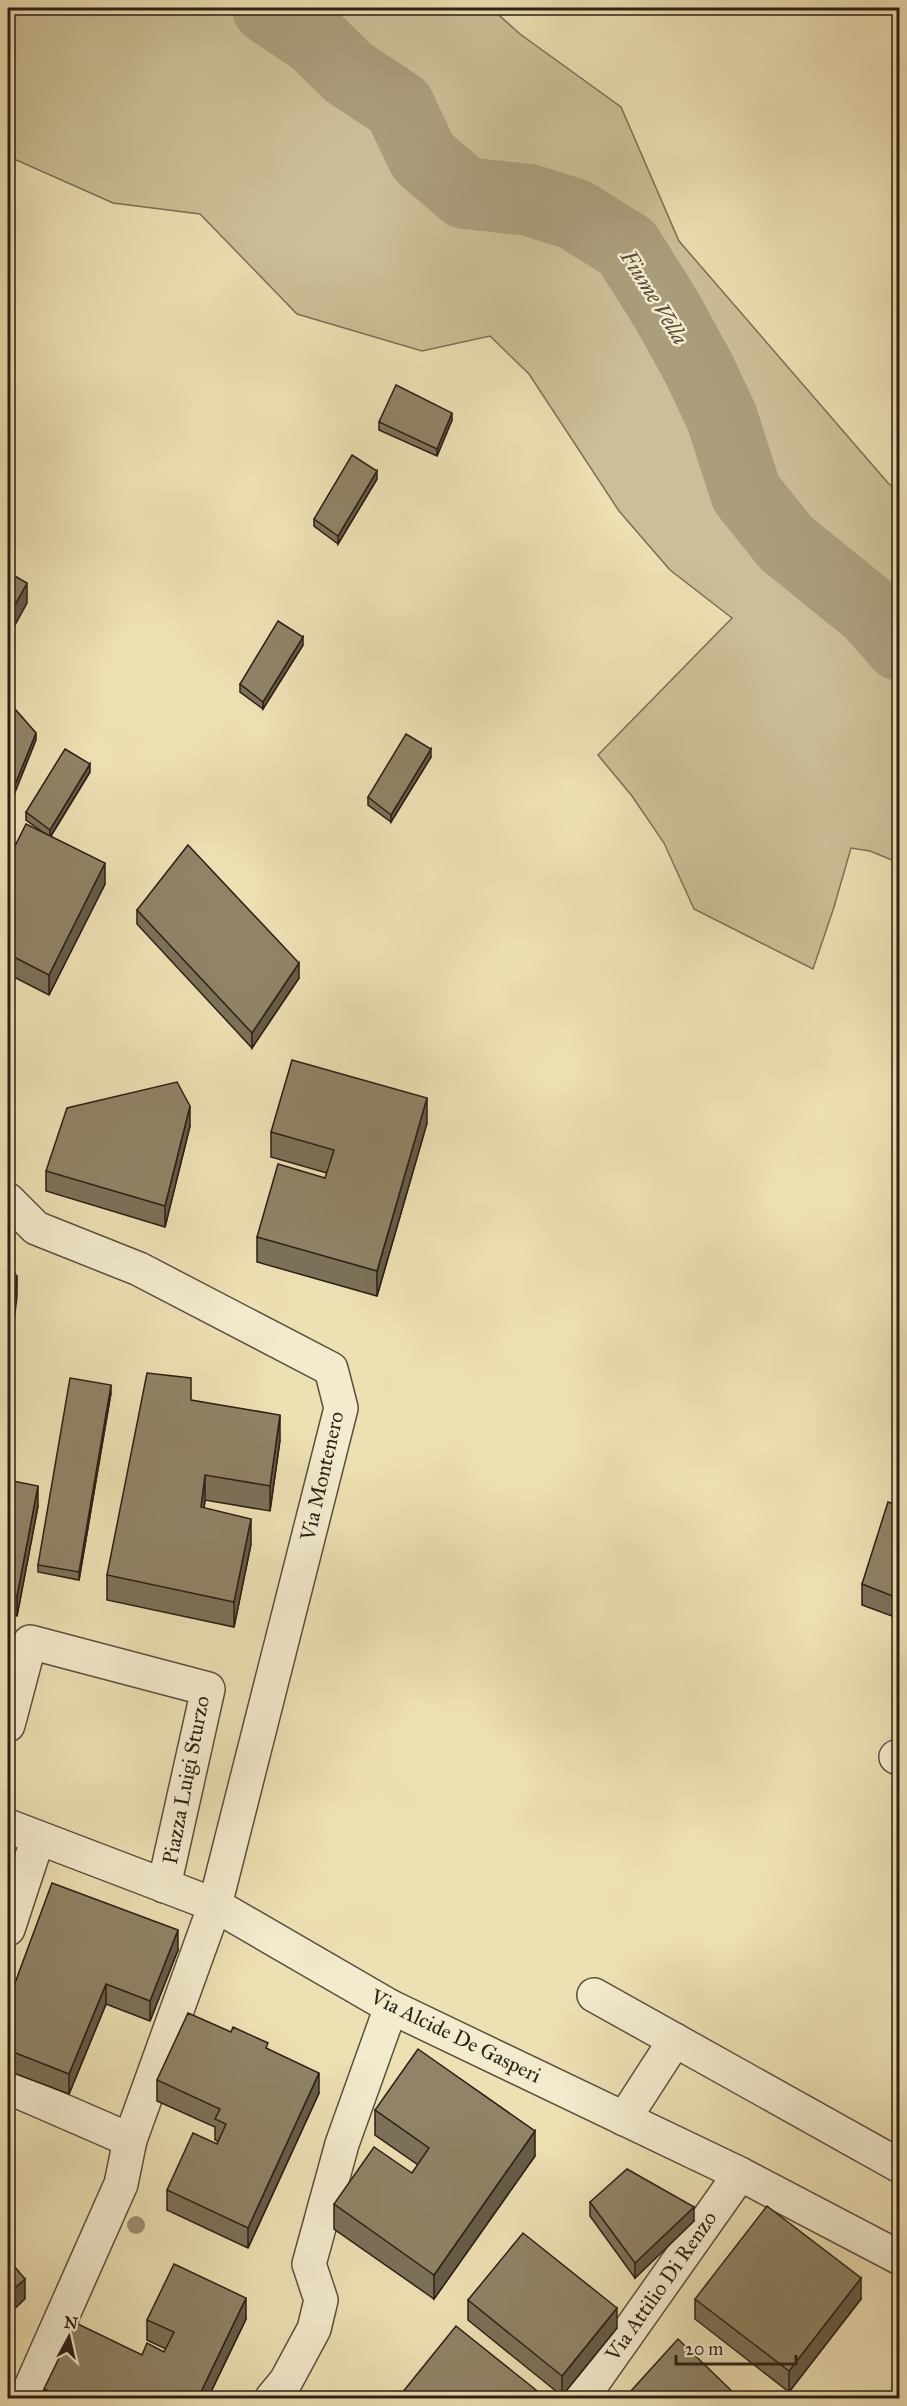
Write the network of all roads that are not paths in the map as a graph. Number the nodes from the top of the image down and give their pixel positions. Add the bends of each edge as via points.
1 (8, 1200) edge
2 (8, 1725) edge
3 (8, 1827) edge
4 (38, 1838) junction
5 (164, 1886) junction
6 (215, 1905) junction
7 (8, 1929) edge
8 (594, 1995) dead end
9 (391, 2007) junction
10 (675, 2040) junction
11 (8, 2087) edge
12 (624, 2119) junction
13 (130, 2140) junction
14 (900, 2166) edge
15 (740, 2175) junction
16 (900, 2258) edge
17 (26, 2398) edge
18 (272, 2398) edge
19 (582, 2398) edge

1 - 6 street, Via Montenero via 36,1227 139,1269 331,1369 341,1408
2 - 5 street, Piazza Luigi Sturzo via 30,1642 208,1689
3 - 4 street, Via Alcide De Gasperi
4 - 5 street, Via Alcide De Gasperi
4 - 7 street
5 - 6 street, Via Alcide De Gasperi
6 - 9 street, Via Alcide De Gasperi
6 - 13 street, Via Montenero
8 - 10 street
9 - 12 street, Via Alcide De Gasperi
9 - 18 street via 342,2144 309,2264 321,2300 314,2330
10 - 12 street
10 - 14 street
11 - 13 street
12 - 15 street, Via Alcide De Gasperi
13 - 17 street, Via Montenero via 121,2184
15 - 16 street, Via Alcide De Gasperi
15 - 19 street, Via Attilio Di Renzo

